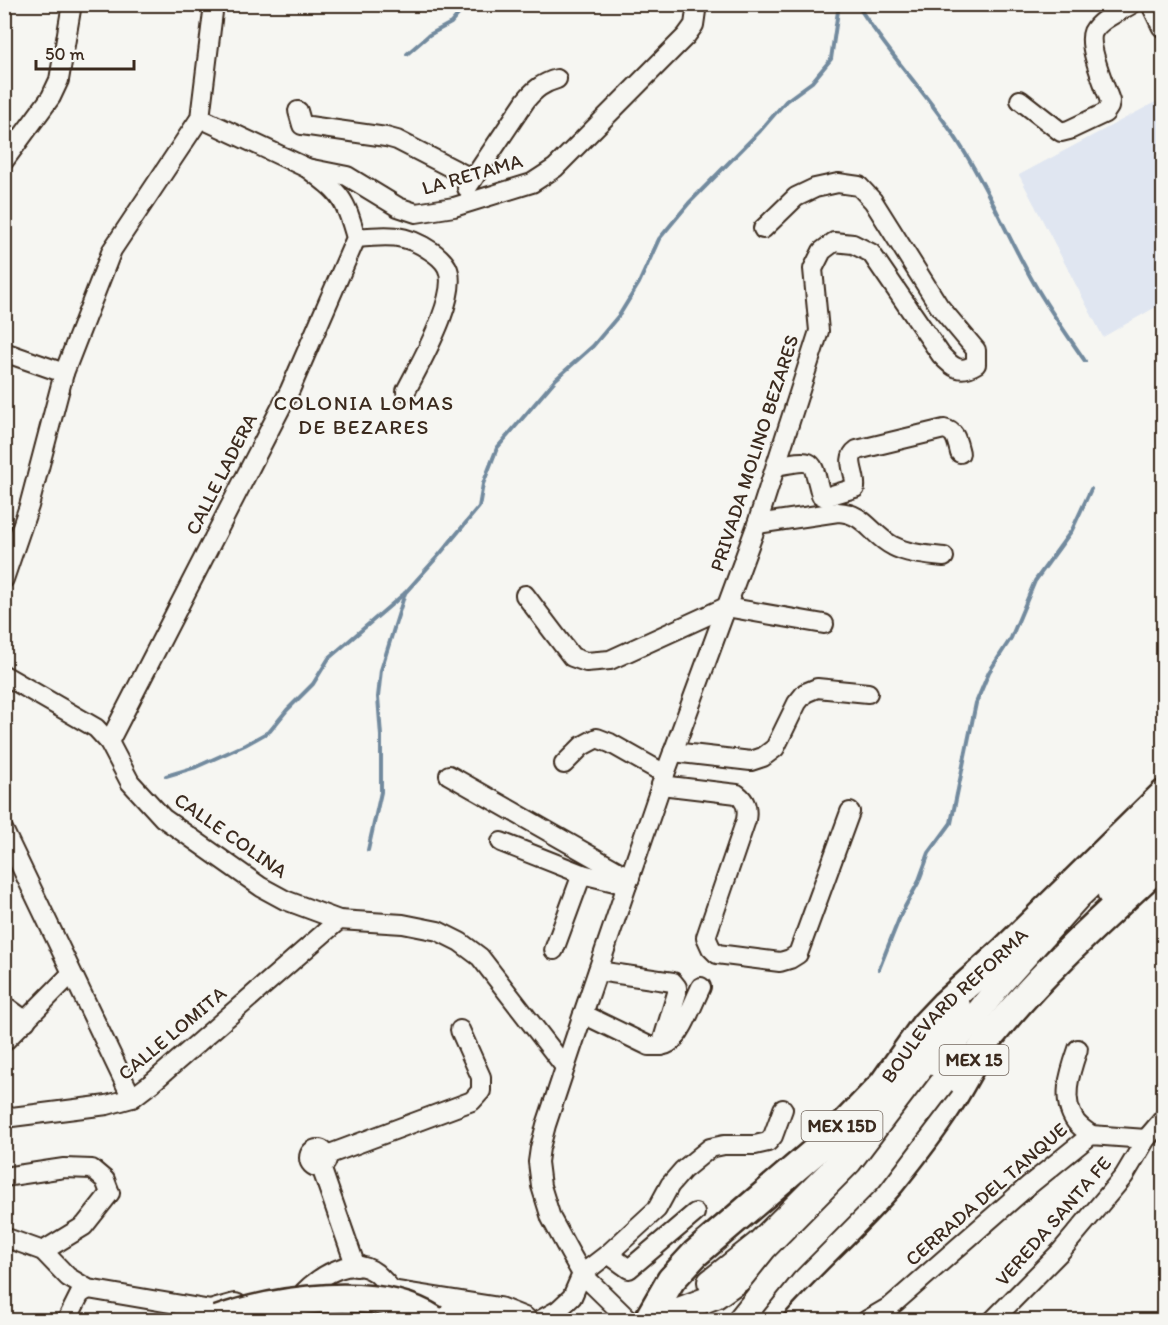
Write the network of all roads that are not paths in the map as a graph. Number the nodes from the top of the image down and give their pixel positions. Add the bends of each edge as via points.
1 (72, 4) edge
2 (214, 4) edge
3 (697, 4) edge
4 (1132, 4) edge
5 (1154, 4) edge
6 (1164, 25) edge
7 (557, 79) dead end
8 (1020, 100) dead end
9 (298, 111) dead end
10 (200, 118) junction
11 (4, 161) edge
12 (307, 168) junction
13 (473, 179) junction
14 (454, 207) junction
15 (763, 229) dead end
16 (356, 238) junction
17 (4, 352) edge
18 (64, 373) junction
19 (406, 392) dead end
20 (960, 453) dead end
21 (776, 465) junction
22 (757, 524) junction
23 (944, 556) dead end
24 (4, 579) edge
25 (525, 594) dead end
26 (726, 607) junction
27 (824, 624) dead end
28 (4, 675) edge
29 (868, 693) dead end
30 (109, 742) junction
31 (673, 752) junction
32 (564, 764) dead end
33 (448, 775) dead end
34 (663, 780) junction
35 (1164, 794) edge
36 (850, 812) dead end
37 (1164, 815) edge
38 (4, 831) edge
39 (1164, 841) edge
40 (501, 842) dead end
41 (1164, 861) edge
42 (582, 874) junction
43 (628, 881) junction
44 (339, 920) junction
45 (554, 950) dead end
46 (1004, 951) junction
47 (598, 971) junction
48 (71, 974) junction
49 (701, 987) dead end
50 (4, 1005) edge
51 (583, 1014) junction
52 (26, 1021) junction
53 (460, 1030) dead end
54 (4, 1042) edge
55 (661, 1046) junction
56 (1078, 1049) dead end
57 (565, 1067) junction
58 (132, 1098) junction
59 (783, 1109) dead end
60 (4, 1118) edge
61 (1164, 1118) edge
62 (1091, 1135) junction
63 (1146, 1139) junction
64 (4, 1177) edge
65 (695, 1213) dead end
66 (4, 1238) edge
67 (43, 1251) junction
68 (608, 1254) junction
69 (356, 1267) junction
70 (582, 1274) junction
71 (802, 1274) junction
72 (88, 1289) junction
73 (304, 1292) junction
74 (396, 1294) junction
75 (217, 1316) edge
76 (755, 1319) edge
77 (68, 1320) edge
78 (192, 1320) edge
79 (290, 1320) edge
80 (434, 1320) edge
81 (517, 1320) edge
82 (524, 1320) edge
83 (540, 1320) edge
84 (645, 1320) edge
85 (727, 1320) edge
86 (867, 1320) edge
87 (993, 1320) edge

1 - 11 street via 59,80
2 - 10 street
3 - 14 street, LA RETAMA via 694,25 686,36 555,168 532,183
4 - 8 street via 1100,24 1092,34 1092,47 1110,101 1105,112 1061,132
5 - 6 main road
7 - 13 street via 545,82 525,100
9 - 13 street via 302,125 397,140
10 - 12 street, LA RETAMA
10 - 18 street via 112,250
12 - 14 street, LA RETAMA via 347,177 398,207 416,213
12 - 16 street via 337,190
13 - 14 street
15 - 21 street, PRIVADA MOLINO BEZARES via 796,197 815,188 838,183 859,186 873,201 939,306 976,350 976,364 968,369 951,366 871,253 853,244 834,242 822,251 813,269 819,331
16 - 19 street via 388,235 414,240 447,267 447,305
16 - 30 street, CALLE LADERA via 290,390
17 - 18 street
18 - 24 street via 29,506
20 - 21 street via 955,436 944,429 857,450 850,459 855,488 825,497 821,495 813,465
21 - 22 street, PRIVADA MOLINO BEZARES
22 - 23 street via 850,512 892,546
22 - 26 street, PRIVADA MOLINO BEZARES
25 - 26 street via 572,657 586,662 610,660
26 - 27 street
26 - 31 street, PRIVADA MOLINO BEZARES
28 - 30 street, CALLE COLINA via 96,728
29 - 31 street via 817,688 805,693 775,748 751,761
30 - 44 street, CALLE COLINA via 130,782 163,818 261,887
31 - 34 street, PRIVADA MOLINO BEZARES
32 - 34 street via 597,738
33 - 43 street
34 - 36 street via 737,794 745,800 746,820 706,937 717,954 780,962 798,954
34 - 43 street, PRIVADA MOLINO BEZARES
35 - 46 highway, BOULEVARD REFORMA / MEX 15
37 - 84 main road via 1079,896 1000,984 852,1176 796,1234 716,1296
38 - 48 street
39 - 76 main road, bridge via 967,1042 942,1083 869,1179 784,1264
40 - 42 street
41 - 71 highway, MEX 15 via 1009,1014 914,1152 877,1198
42 - 43 street
42 - 45 street
43 - 47 street, PRIVADA MOLINO BEZARES
44 - 57 street, CALLE COLINA via 403,924 438,931 460,942 480,957
44 - 58 street, CALLE LOMITA
46 - 84 highway, BOULEVARD REFORMA / MEX 15D via 925,1025 883,1084 834,1135 695,1254 671,1280
46 - 84 main road, MEX 15 via 944,1023 853,1149 758,1244 698,1292
47 - 51 street, PRIVADA MOLINO BEZARES
47 - 55 street via 673,982 677,993
48 - 52 street
48 - 58 street
49 - 55 street via 679,1032 670,1043
50 - 52 street
51 - 55 street via 650,1046
51 - 57 street, PRIVADA MOLINO BEZARES
52 - 54 street
53 - 69 street via 482,1077 481,1091 472,1101 324,1161
56 - 62 street via 1067,1081 1069,1107 1076,1122
57 - 70 street, PRIVADA MOLINO BEZARES via 538,1162 551,1218
58 - 60 street, CALLE LOMITA via 107,1105
59 - 68 street via 768,1142 710,1148 683,1170 657,1209
61 - 63 street, VEREDA SANTA FE
62 - 63 street, CERRADA DEL TANQUE
62 - 86 street, CERRADA DEL TANQUE via 891,1306
63 - 87 street, VEREDA SANTA FE via 1124,1176 1061,1251
64 - 67 street via 92,1168 105,1180 110,1193 84,1226
65 - 68 street via 629,1269
66 - 67 street
67 - 72 street via 68,1277
68 - 70 street
69 - 73 street via 330,1271
69 - 74 street via 375,1272
70 - 83 street via 572,1297
70 - 84 street, PRIVADA MOLINO BEZARES
71 - 76 highway
71 - 85 main road, MEX 15
72 - 75 street
72 - 77 street via 80,1294
73 - 74 main road via 360,1290
73 - 75 main road
74 - 82 main road via 499,1310
75 - 78 main road
75 - 80 highway, bridge via 308,1300 346,1299 404,1306
79 - 81 main road via 424,1313

